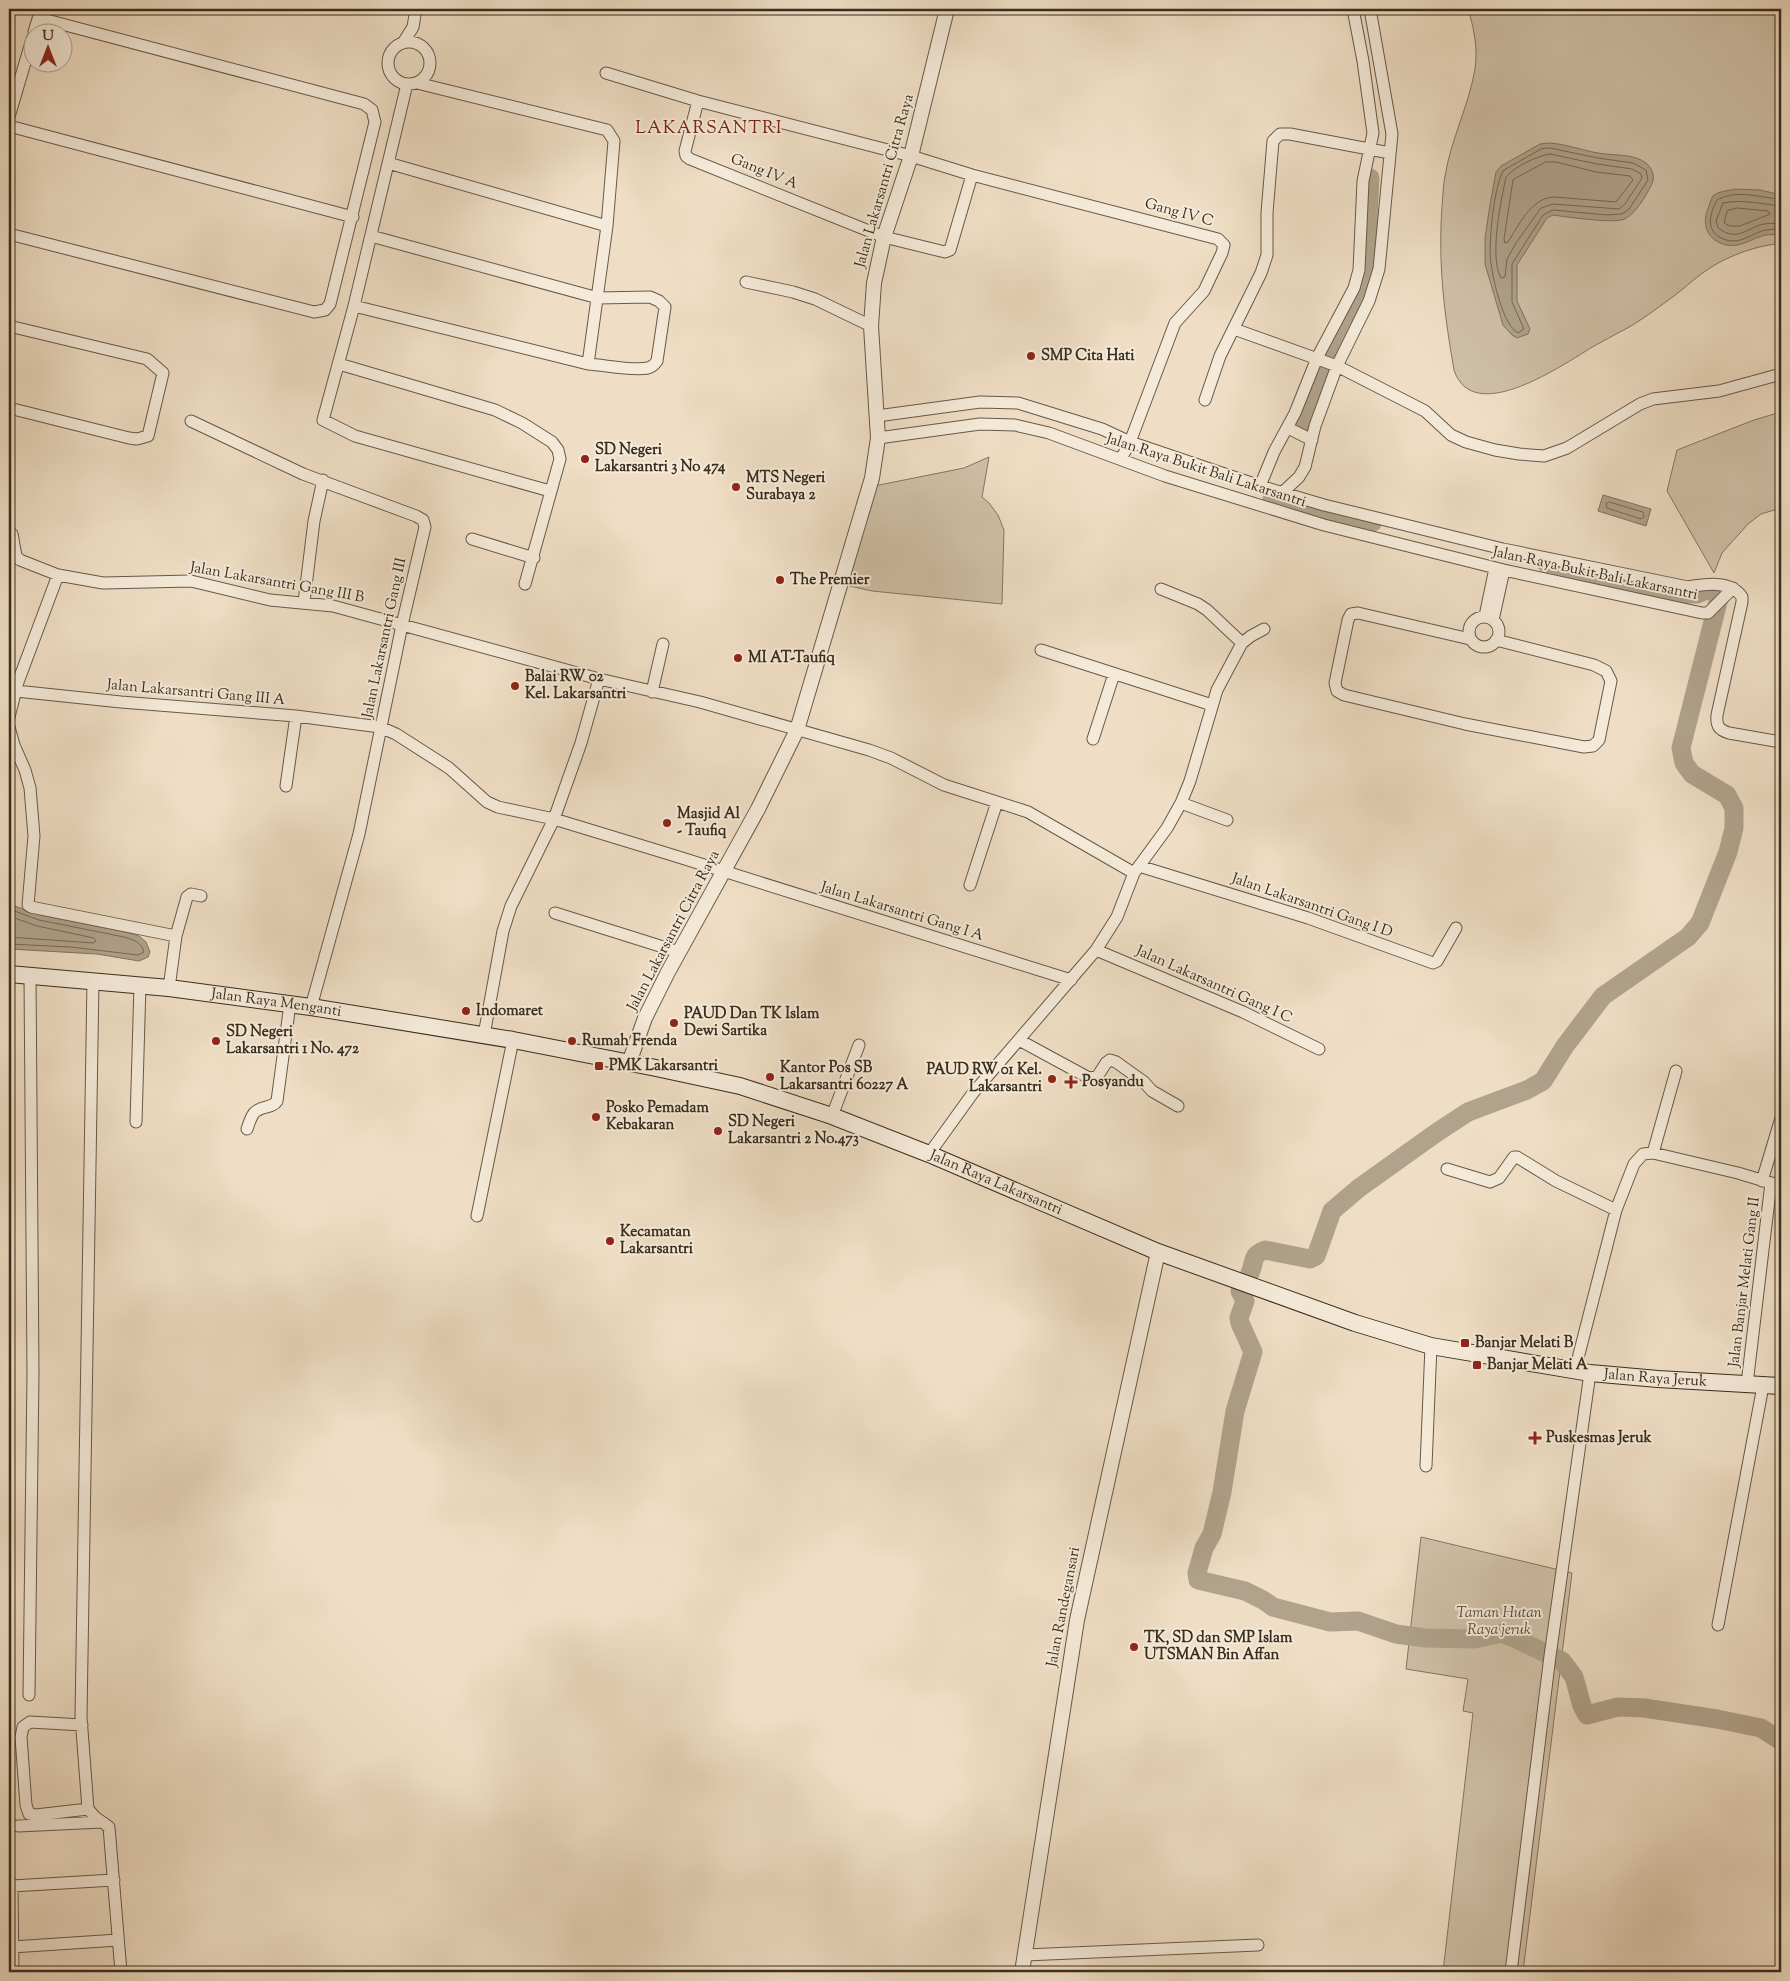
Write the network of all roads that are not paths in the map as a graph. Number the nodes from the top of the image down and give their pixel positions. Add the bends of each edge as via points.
1 (416, 9) edge
2 (947, 9) edge
3 (1353, 9) edge
4 (1370, 9) edge
5 (40, 13) edge
6 (413, 27) junction
7 (403, 43) junction
8 (416, 44) junction
9 (22, 72) edge
10 (606, 73) dead end
11 (412, 83) junction
12 (698, 101) junction
13 (9, 117) edge
14 (9, 126) edge
15 (1370, 149) junction
16 (1390, 153) junction
17 (910, 156) junction
18 (388, 163) junction
19 (972, 175) junction
20 (353, 217) junction
21 (607, 226) junction
22 (9, 234) edge
23 (371, 236) junction
24 (884, 236) junction
25 (746, 282) dead end
26 (598, 298) junction
27 (354, 306) junction
28 (9, 326) edge
29 (871, 326) junction
30 (1234, 329) junction
31 (1317, 358) junction
32 (339, 364) junction
33 (588, 364) junction
34 (1337, 366) junction
35 (1781, 374) edge
36 (1205, 400) dead end
37 (9, 408) edge
38 (876, 416) junction
39 (191, 421) dead end
40 (1288, 428) junction
41 (878, 438) junction
42 (1312, 440) junction
43 (1130, 442) junction
44 (1121, 459) junction
45 (323, 480) junction
46 (1260, 486) junction
47 (550, 490) junction
48 (1282, 492) junction
49 (12, 534) dead end
50 (472, 539) dead end
51 (534, 558) junction
52 (1501, 561) junction
53 (58, 575) junction
54 (526, 584) dead end
55 (1161, 589) dead end
56 (1730, 590) junction
57 (304, 602) junction
58 (1489, 618) junction
59 (402, 625) junction
60 (1264, 629) dead end
61 (1470, 639) junction
62 (1496, 640) junction
63 (1242, 643) junction
64 (663, 644) dead end
65 (1041, 650) dead end
66 (1114, 674) junction
67 (599, 679) junction
68 (13, 691) edge
69 (652, 692) junction
70 (1212, 705) junction
71 (296, 716) junction
72 (9, 717) edge
73 (9, 727) edge
74 (380, 727) junction
75 (797, 730) junction
76 (1092, 739) dead end
77 (1781, 742) edge
78 (286, 786) dead end
79 (997, 802) junction
80 (1182, 803) junction
81 (554, 819) junction
82 (1227, 820) dead end
83 (1137, 870) junction
84 (724, 872) junction
85 (970, 885) dead end
86 (201, 896) dead end
87 (555, 913) dead end
88 (1456, 928) dead end
89 (176, 936) junction
90 (1096, 950) junction
91 (679, 952) junction
92 (9, 974) edge
93 (30, 975) junction
94 (1071, 980) junction
95 (93, 981) junction
96 (140, 985) junction
97 (169, 988) junction
98 (290, 1004) junction
99 (311, 1007) junction
100 (484, 1036) junction
101 (513, 1040) junction
102 (1019, 1040) junction
103 (859, 1045) dead end
104 (1319, 1049) dead end
105 (629, 1063) junction
106 (1676, 1071) dead end
107 (1178, 1106) dead end
108 (832, 1116) junction
109 (1781, 1118) edge
110 (136, 1122) dead end
111 (247, 1129) dead end
112 (1653, 1153) junction
113 (929, 1154) junction
114 (1447, 1169) dead end
115 (1771, 1183) edge
116 (1616, 1210) junction
117 (477, 1216) dead end
118 (1158, 1252) junction
119 (1355, 1323) joint
120 (1431, 1346) junction
121 (1583, 1371) junction
122 (1755, 1385) junction
123 (1781, 1386) edge
124 (1426, 1466) dead end
125 (1718, 1625) dead end
126 (28, 1695) dead end
127 (82, 1725) junction
128 (88, 1809) junction
129 (102, 1822) junction
130 (18, 1826) dead end
131 (114, 1880) junction
132 (118, 1940) junction
133 (1258, 1944) dead end
134 (12, 1948) junction
135 (1025, 1955) junction
136 (13, 1972) edge
137 (121, 1972) edge
138 (1022, 1972) edge
139 (1511, 1972) edge

1 - 6 street
2 - 17 street, Jalan Lakarsantri Citra Raya
3 - 15 street via 1373,133
4 - 16 street via 1388,104 1392,134
5 - 20 street via 364,104 372,110 375,122
6 - 7 street
6 - 8 street
7 - 8 street
7 - 11 street via 392,51 388,63 396,80
8 - 11 street via 423,47 430,59 428,73
9 - 13 street
10 - 12 street, Gang IV C
11 - 18 street
11 - 21 street via 607,130 614,141
12 - 17 street, Gang IV C
12 - 24 street, Gang IV A via 685,151 690,159
14 - 20 street
15 - 16 street
15 - 30 street via 1290,134 1280,134 1273,141 1267,254
15 - 31 street via 1354,288
16 - 34 street via 1379,269 1369,301
17 - 19 street, Gang IV C
17 - 24 street, Jalan Lakarsantri Citra Raya
18 - 21 street
18 - 23 street
19 - 24 street, Gang IV A via 950,250 945,252
19 - 43 street, Gang IV C via 1222,242 1222,253 1204,291 1175,323
20 - 22 street via 330,304 325,310 314,312
21 - 26 street
23 - 26 street
23 - 27 street
24 - 29 street, Jalan Lakarsantri Citra Raya via 874,283
25 - 29 street via 816,299
26 - 33 street
26 - 33 street via 650,297 659,301 666,308 662,336 657,361 648,368
27 - 32 street
27 - 33 street
28 - 37 street via 147,359 162,373 146,438 129,438
29 - 38 street, Jalan Lakarsantri Citra Raya
30 - 31 street
30 - 36 street via 1220,356
31 - 34 street
31 - 40 street
32 - 47 street via 495,410 522,423 552,442 558,450 560,459
32 - 47 street via 323,422 355,436
34 - 35 street via 1425,411 1451,435 1466,442 1495,450 1544,456 1567,448 1653,399 1718,391
34 - 42 street
38 - 41 street, Jalan Lakarsantri Citra Raya
38 - 43 street, Jalan Raya Bukit Bali Lakarsantri via 980,402 1018,403
39 - 45 street, Jalan Lakarsantri Gang III via 303,474
40 - 42 street
40 - 46 street
41 - 44 street, Jalan Raya Bukit Bali Lakarsantri via 980,424 1015,424
41 - 75 street, Jalan Lakarsantri Citra Raya via 872,478
42 - 48 street via 1306,467 1300,477
43 - 44 street
43 - 46 street, Jalan Raya Bukit Bali Lakarsantri
44 - 52 street, Jalan Raya Bukit Bali Lakarsantri via 1165,476 1324,525
45 - 57 street via 314,521
45 - 59 street, Jalan Lakarsantri Gang III via 423,520 425,527
46 - 48 street, Jalan Raya Bukit Bali Lakarsantri
47 - 51 street
48 - 52 street, Jalan Raya Bukit Bali Lakarsantri
49 - 53 street, Jalan Lakarsantri Gang III B via 16,556 20,560
50 - 51 street
51 - 54 street
52 - 56 street, Jalan Raya Bukit Bali Lakarsantri
52 - 56 street, Jalan Raya Bukit Bali Lakarsantri via 1708,613
52 - 58 street
53 - 57 street, Jalan Lakarsantri Gang III B via 103,584 191,581 270,600
53 - 68 street
55 - 63 street via 1207,610
56 - 77 street via 1742,597 1742,602 1717,716 1718,727 1729,733
57 - 59 street, Jalan Lakarsantri Gang III B via 358,611
58 - 61 street via 1472,621 1468,630
58 - 62 street via 1499,630
59 - 67 street, Jalan Lakarsantri Gang III B
59 - 74 street, Jalan Lakarsantri Gang III
60 - 63 street
61 - 62 street via 1483,647
61 - 62 street via 1358,612 1351,614 1335,683 1336,691 1465,724 1584,747 1593,746 1599,740 1611,681 1606,672
63 - 70 street
64 - 69 street
65 - 66 street
66 - 70 street
66 - 76 street
67 - 69 street, Jalan Lakarsantri Gang III B
67 - 81 street
68 - 71 street, Jalan Lakarsantri Gang III A
68 - 72 street
69 - 75 street, Jalan Lakarsantri Gang III B
70 - 80 street
71 - 74 street, Jalan Lakarsantri Gang III A
71 - 78 street
73 - 89 street via 30,788 34,836 28,905
74 - 81 street, Jalan Lakarsantri Gang III A via 450,768 487,802 508,810
74 - 99 street, Jalan Lakarsantri Gang III via 359,834
75 - 79 street, Jalan Lakarsantri Gang III B via 869,750 944,785
75 - 84 street, Jalan Lakarsantri Citra Raya
79 - 83 street, Jalan Lakarsantri Gang III B via 1041,818
79 - 85 street
80 - 82 street
80 - 83 street
81 - 84 street, Jalan Lakarsantri Gang I A
81 - 100 street via 511,906 503,931
83 - 88 street, Jalan Lakarsantri Gang I D via 1308,918 1433,963
83 - 90 street via 1117,917
84 - 91 street, Jalan Lakarsantri Citra Raya
84 - 94 street, Jalan Lakarsantri Gang I A
86 - 89 street via 191,894 187,897
87 - 91 street
89 - 97 street
90 - 94 street
90 - 104 street, Jalan Lakarsantri Gang I C via 1243,1012
91 - 105 street, Jalan Lakarsantri Citra Raya via 645,1018
92 - 93 main road, Jalan Raya Menganti
93 - 95 main road, Jalan Raya Menganti
93 - 126 street via 33,1373
94 - 102 street
95 - 96 main road, Jalan Raya Menganti
95 - 127 street
96 - 97 main road, Jalan Raya Menganti
96 - 110 street
97 - 98 main road, Jalan Raya Menganti
98 - 99 main road, Jalan Raya Menganti
98 - 111 street via 277,1101 274,1106 256,1111
99 - 100 main road, Jalan Raya Menganti
100 - 101 main road, Jalan Raya Menganti
101 - 105 main road, Jalan Raya Menganti
101 - 117 street
102 - 107 street via 1089,1078 1097,1077 1110,1060 1116,1062 1152,1091
102 - 113 street via 973,1093
103 - 108 street
105 - 108 main road, Jalan Raya Lakarsantri via 740,1086
106 - 112 street
108 - 113 main road, Jalan Raya Lakarsantri
109 - 115 street, Jalan Banjar Melati Gang II
112 - 115 street
112 - 116 street via 1643,1154 1634,1164
113 - 118 main road, Jalan Raya Lakarsantri
114 - 116 street via 1490,1182 1499,1178 1514,1157 1521,1158 1556,1181
115 - 122 street, Jalan Banjar Melati Gang II
116 - 121 street
118 - 119 main road, Jalan Raya Lakarsantri
118 - 135 street, Jalan Randegansari via 1077,1620
119 - 120 main road, Jalan Raya Jeruk
120 - 121 main road, Jalan Raya Jeruk
120 - 124 street
121 - 122 main road, Jalan Raya Jeruk
121 - 139 street
122 - 123 main road, Jalan Raya Jeruk
122 - 125 street, Jalan Banjar Melati Gang II
127 - 128 street
127 - 128 street via 30,1722 23,1727 21,1737 29,1814
128 - 129 street
129 - 130 street
129 - 131 street via 109,1827
131 - 132 street
131 - 134 street via 12,1886
132 - 134 street
132 - 137 street
133 - 135 street
134 - 136 street
135 - 138 street, Jalan Randegansari

